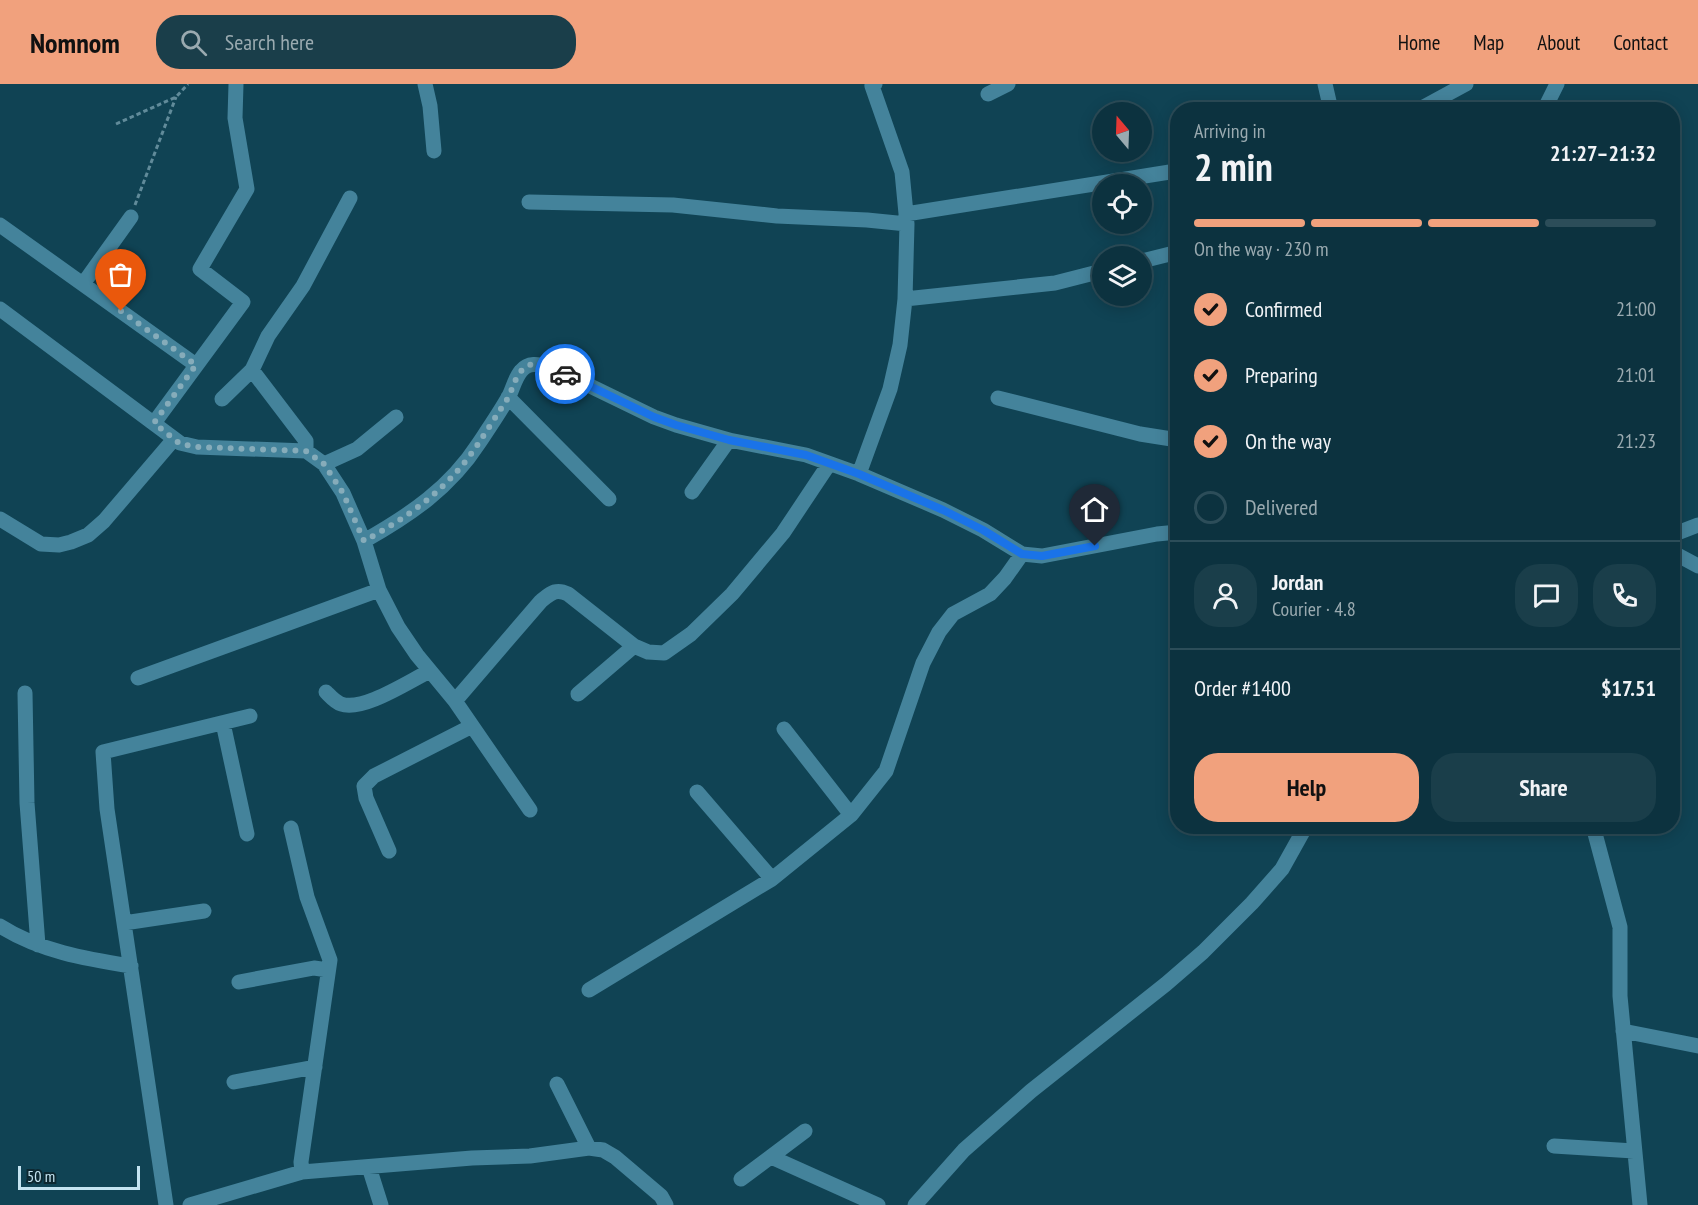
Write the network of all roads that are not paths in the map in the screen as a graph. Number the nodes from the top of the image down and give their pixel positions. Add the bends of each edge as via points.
1 (236, 84) edge
2 (425, 84) edge
3 (874, 84) edge
4 (1008, 84) edge
5 (1325, 84) edge
6 (1466, 84) edge
7 (1557, 84) edge
8 (988, 94) dead end
9 (1329, 102) edge
10 (1433, 102) edge
11 (1548, 102) edge
12 (434, 151) dead end
13 (1170, 172) edge
14 (350, 198) dead end
15 (530, 202) dead end
16 (131, 217) road end
17 (907, 219) junction
18 (0, 225) edge
19 (1170, 254) edge
20 (1152, 258) edge
21 (1092, 274) edge
22 (83, 284) junction
23 (905, 299) junction
24 (0, 309) edge
25 (196, 365) junction
26 (252, 370) junction
27 (508, 398) junction
28 (998, 398) dead end
29 (222, 399) dead end
30 (396, 417) dead end
31 (154, 423) junction
32 (174, 439) junction
33 (1170, 439) edge
34 (729, 440) junction
35 (306, 451) junction
36 (324, 464) junction
37 (829, 464) junction
38 (859, 474) junction
39 (692, 492) dead end
40 (609, 499) dead end
41 (0, 519) edge
42 (1698, 525) edge
43 (1680, 532) edge
44 (1170, 533) edge
45 (364, 541) junction
46 (1022, 554) junction
47 (1680, 556) edge
48 (1698, 566) edge
49 (380, 590) junction
50 (634, 646) junction
51 (430, 671) junction
52 (138, 678) dead end
53 (326, 692) dead end
54 (25, 693) dead end
55 (578, 694) dead end
56 (455, 701) junction
57 (250, 716) dead end
58 (223, 723) junction
59 (472, 726) junction
60 (784, 729) dead end
61 (696, 792) dead end
62 (530, 810) dead end
63 (851, 815) junction
64 (291, 828) dead end
65 (247, 834) dead end
66 (1302, 834) edge
67 (1595, 834) edge
68 (389, 851) dead end
69 (772, 879) junction
70 (204, 911) dead end
71 (124, 923) junction
72 (1, 932) edge
73 (38, 945) junction
74 (131, 966) junction
75 (328, 970) junction
76 (239, 982) dead end
77 (589, 990) dead end
78 (1623, 1031) junction
79 (1698, 1046) edge
80 (315, 1067) junction
81 (234, 1082) dead end
82 (557, 1084) dead end
83 (805, 1131) dead end
84 (1554, 1146) dead end
85 (589, 1148) junction
86 (1634, 1151) junction
87 (771, 1156) junction
88 (369, 1167) junction
89 (302, 1172) junction
90 (741, 1179) dead end
91 (166, 1205) edge
92 (190, 1205) edge
93 (381, 1205) edge
94 (666, 1205) edge
95 (878, 1205) edge
96 (915, 1205) edge
97 (1640, 1205) edge

1 - 25 street via 235,118 247,189 200,269 243,302
2 - 12 street
3 - 17 street via 902,172
4 - 8 street
5 - 9 street
6 - 10 street
7 - 11 street
13 - 17 street
14 - 26 street
15 - 17 street via 673,205 777,216
16 - 22 street
17 - 23 street
18 - 22 street
19 - 20 street
21 - 23 street via 1055,283
22 - 25 street
23 - 38 street via 890,389
24 - 31 street
25 - 31 street
26 - 29 street
26 - 35 street via 306,441
27 - 34 street via 521,371 538,364 654,417
27 - 40 street
27 - 45 street via 450,480 414,511
28 - 33 street
30 - 36 street via 357,449
31 - 32 street
32 - 35 street via 197,447
32 - 41 street via 105,521 88,535 59,545 41,544
34 - 37 street via 806,455
34 - 39 street
35 - 36 street
36 - 45 street via 343,493
37 - 38 street
37 - 50 street via 783,532 732,594 692,634 664,653
38 - 46 street via 943,510
42 - 43 street
44 - 46 street via 1042,556
45 - 49 street
46 - 63 street via 990,594 953,614 939,632 923,663 886,771
47 - 48 street
49 - 51 street via 398,627
49 - 52 street
50 - 55 street
50 - 56 street via 568,594 552,592
51 - 53 street via 354,706 340,704
51 - 56 street
54 - 73 street via 27,803
56 - 59 street
57 - 58 street
58 - 65 street
58 - 71 street via 103,752 106,809
59 - 62 street
59 - 68 street via 374,776 364,786
60 - 63 street
61 - 69 street
63 - 69 street
64 - 75 street via 307,897 330,960
66 - 96 street via 1282,869 1203,952 1031,1091 964,1150
67 - 78 street via 1620,927
69 - 77 street
70 - 71 street
71 - 74 street
72 - 73 street
73 - 74 street
74 - 91 street
75 - 76 street via 314,968
75 - 80 street
78 - 79 street
78 - 86 street
80 - 81 street
80 - 89 street
82 - 85 street
83 - 87 street
84 - 86 street
85 - 88 street
85 - 94 street via 615,1157 661,1196
86 - 97 street
87 - 90 street
87 - 95 street
88 - 89 street
88 - 93 street
89 - 92 street

